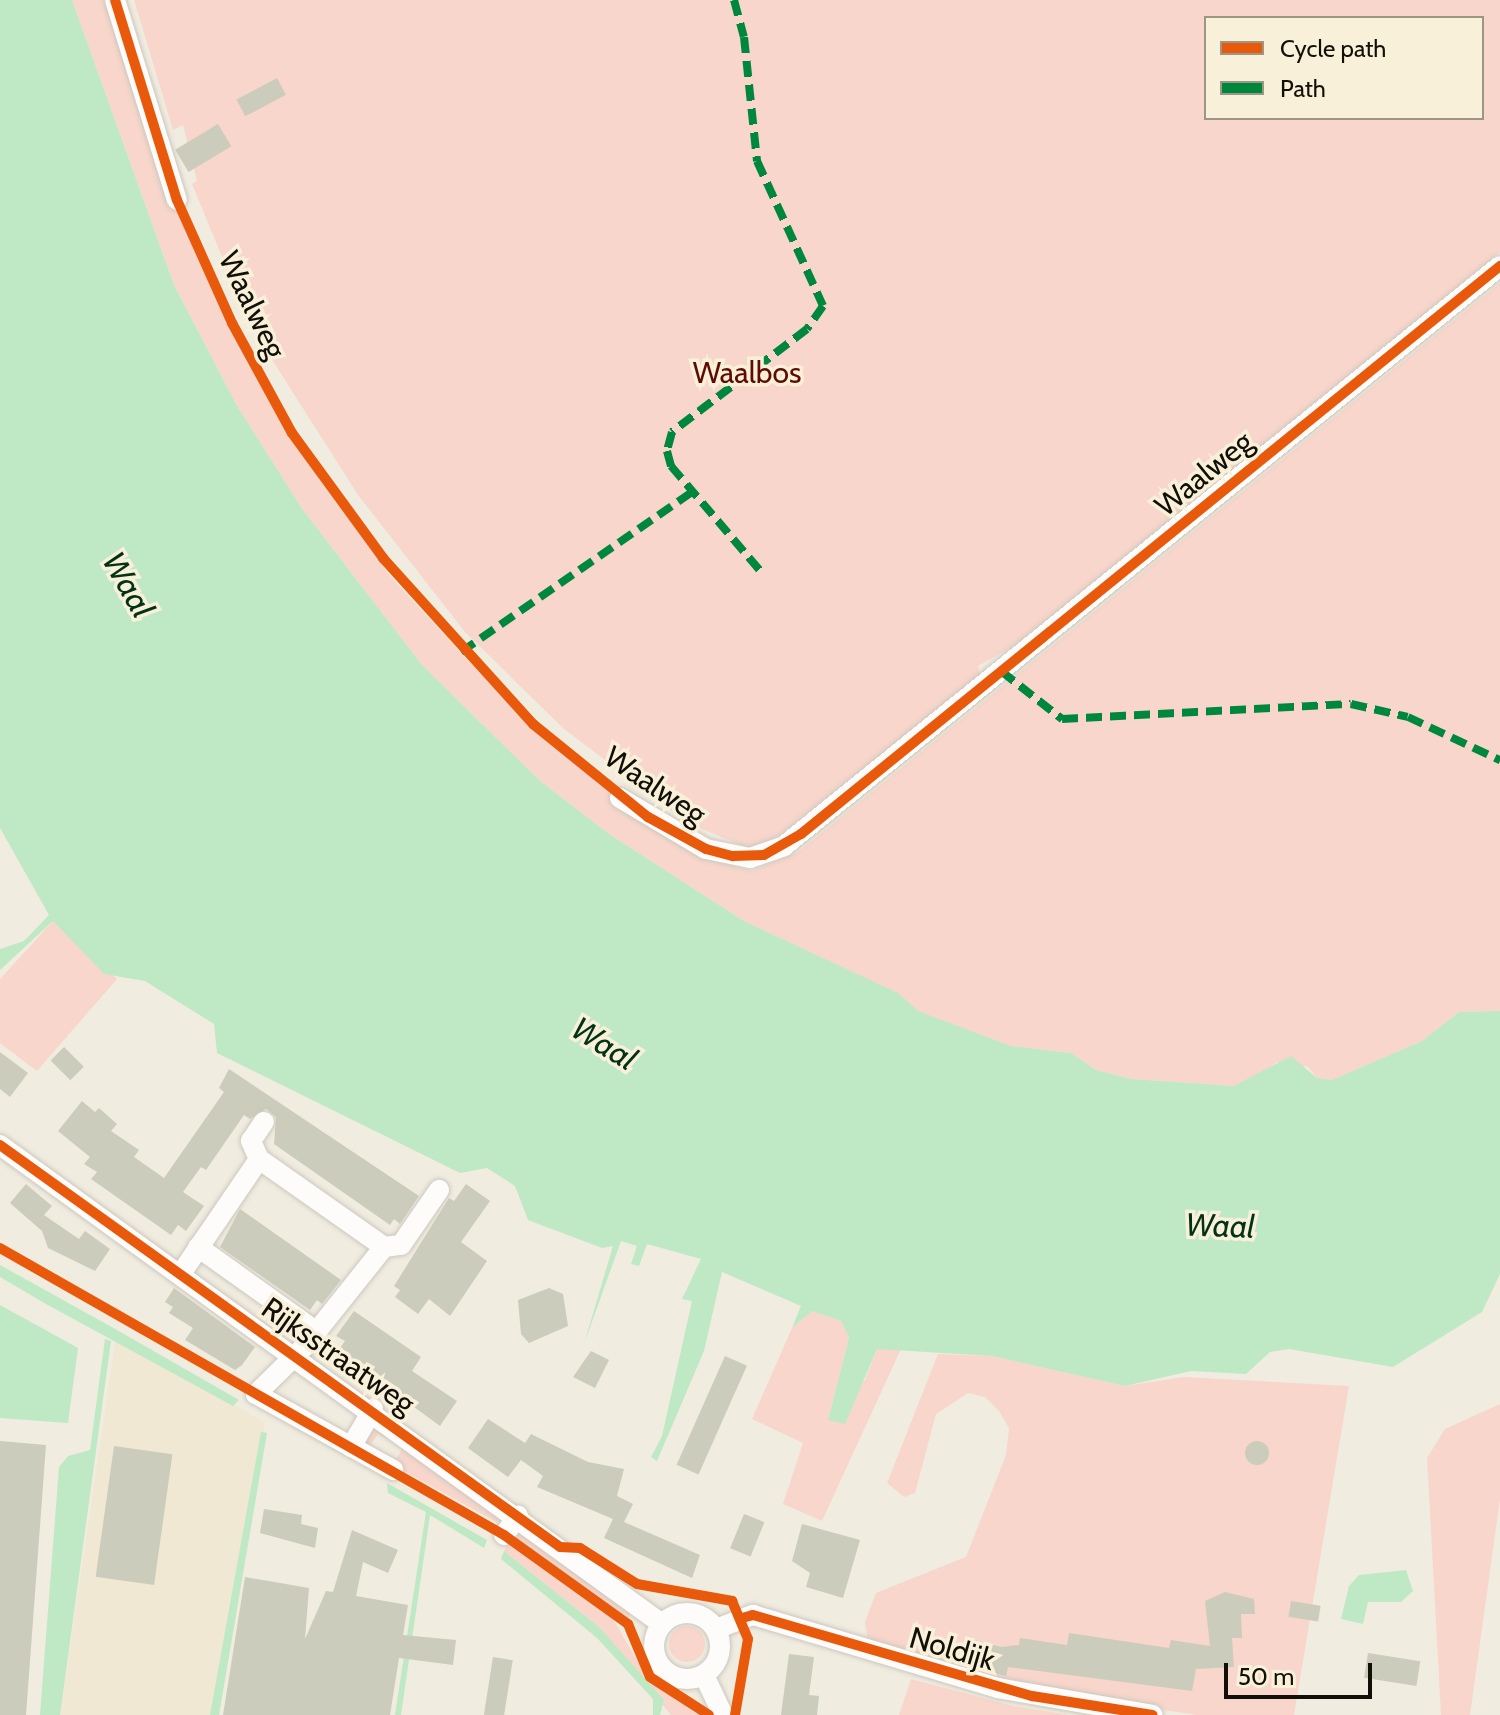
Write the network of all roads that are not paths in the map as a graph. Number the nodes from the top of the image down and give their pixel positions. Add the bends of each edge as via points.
1 (115, 0) edge
2 (177, 200) dead end
3 (1500, 266) edge
4 (620, 798) dead end
5 (264, 1122) dead end
6 (0, 1145) edge
7 (259, 1159) junction
8 (439, 1190) dead end
9 (198, 1247) junction
10 (384, 1247) junction
11 (180, 1275) junction
12 (317, 1332) junction
13 (294, 1355) junction
14 (373, 1409) junction
15 (351, 1447) junction
16 (393, 1470) dead end
17 (518, 1516) junction
18 (504, 1535) dead end
19 (662, 1624) junction
20 (716, 1629) junction
21 (704, 1675) junction
22 (723, 1715) edge
23 (1153, 1715) edge

1 - 2 street
3 - 4 street, Waalweg via 784,846 750,858 706,849
5 - 7 street via 251,1141
6 - 11 street, Rijksstraatweg
7 - 9 street
7 - 10 street
8 - 10 street via 401,1245
9 - 11 street
9 - 12 street
10 - 12 street
11 - 13 street, Rijksstraatweg
12 - 13 street
13 - 14 street, Rijksstraatweg
13 - 15 street via 256,1394
14 - 15 street
14 - 17 street, Rijksstraatweg
15 - 16 street
17 - 18 street
17 - 19 street, Rijksstraatweg via 626,1587
19 - 20 street via 696,1604
19 - 21 street via 654,1649 662,1667 685,1679
20 - 21 street via 720,1654
20 - 23 street, Noldijk via 753,1615 998,1688
21 - 22 street

